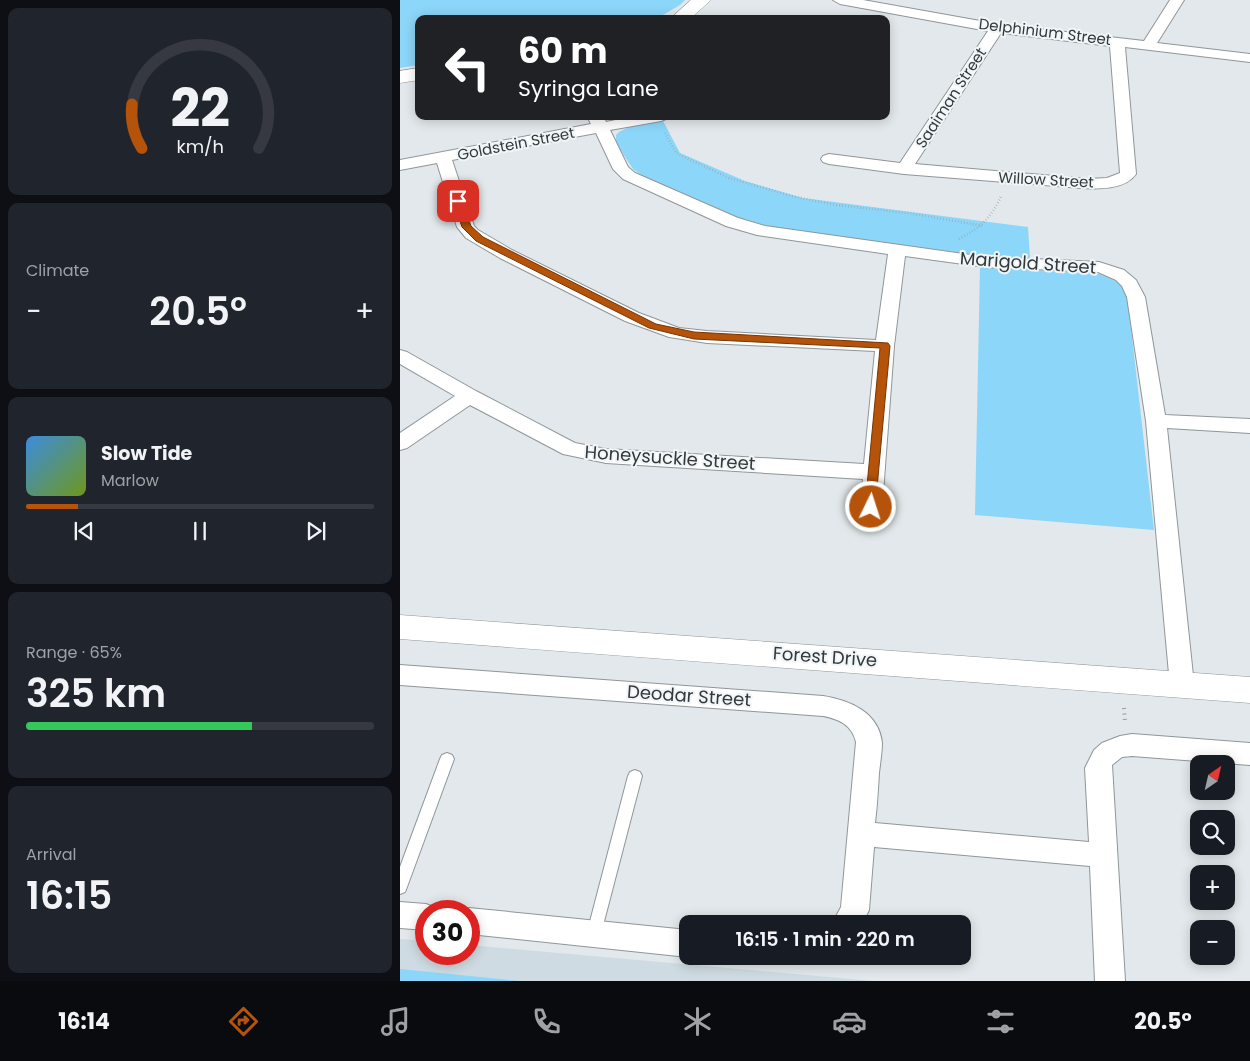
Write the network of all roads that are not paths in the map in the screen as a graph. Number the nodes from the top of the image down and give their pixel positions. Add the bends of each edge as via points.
1 (702, 0) edge
2 (840, 0) edge
3 (1177, 0) edge
4 (869, 2) edge
5 (684, 15) edge
6 (859, 15) edge
7 (997, 28) junction
8 (1117, 42) junction
9 (1149, 45) junction
10 (1250, 58) edge
11 (415, 75) edge
12 (400, 78) edge
13 (622, 120) edge
14 (598, 122) edge
15 (443, 157) junction
16 (829, 159) dead end
17 (400, 165) edge
18 (904, 169) junction
19 (898, 250) junction
20 (885, 346) junction
21 (400, 356) edge
22 (468, 396) junction
23 (1156, 421) junction
24 (1250, 426) edge
25 (400, 443) edge
26 (873, 472) junction
27 (871, 507) dead end
28 (400, 626) edge
29 (400, 675) edge
30 (1182, 685) junction
31 (1250, 690) edge
32 (1250, 754) edge
33 (446, 759) dead end
34 (635, 776) dead end
35 (861, 834) junction
36 (1103, 855) junction
37 (400, 887) edge
38 (400, 915) edge
39 (852, 915) edge
40 (415, 917) edge
41 (480, 922) edge
42 (594, 933) junction
43 (679, 943) edge
44 (1110, 981) edge

1 - 5 street
2 - 4 street, Delphinium Street
3 - 9 street
4 - 6 street
4 - 7 street, Delphinium Street
7 - 8 street, Delphinium Street
7 - 18 street, Saaiman Street
8 - 9 street, Delphinium Street
8 - 18 street, Willow Street via 1128,174 1123,178 1113,182 1092,182
9 - 10 street, Delphinium Street
11 - 12 street
13 - 14 street, Goldstein Street
14 - 15 street, Goldstein Street
14 - 19 street, Marigold Street via 621,169 628,176 732,222 763,231
15 - 17 street, Goldstein Street
15 - 20 street via 466,227 472,234 652,326 694,336
16 - 18 street, Willow Street
19 - 20 street
19 - 23 street, Marigold Street via 985,262 1098,267 1125,278 1131,283 1136,297
20 - 26 street
21 - 22 street, Honeysuckle Street
22 - 25 street
22 - 26 street, Honeysuckle Street via 570,449 585,453
23 - 24 street
23 - 30 street, Marigold Street
26 - 27 street
28 - 30 street, Forest Drive
29 - 35 street, Deodar Street via 837,708 849,712 867,733 869,742
30 - 31 street, Forest Drive
32 - 36 street via 1132,745 1111,749 1098,768
33 - 37 lane
34 - 42 lane
35 - 36 street
35 - 39 street, Deodar Street via 855,910
36 - 44 street
38 - 40 street
41 - 42 street
42 - 43 street

